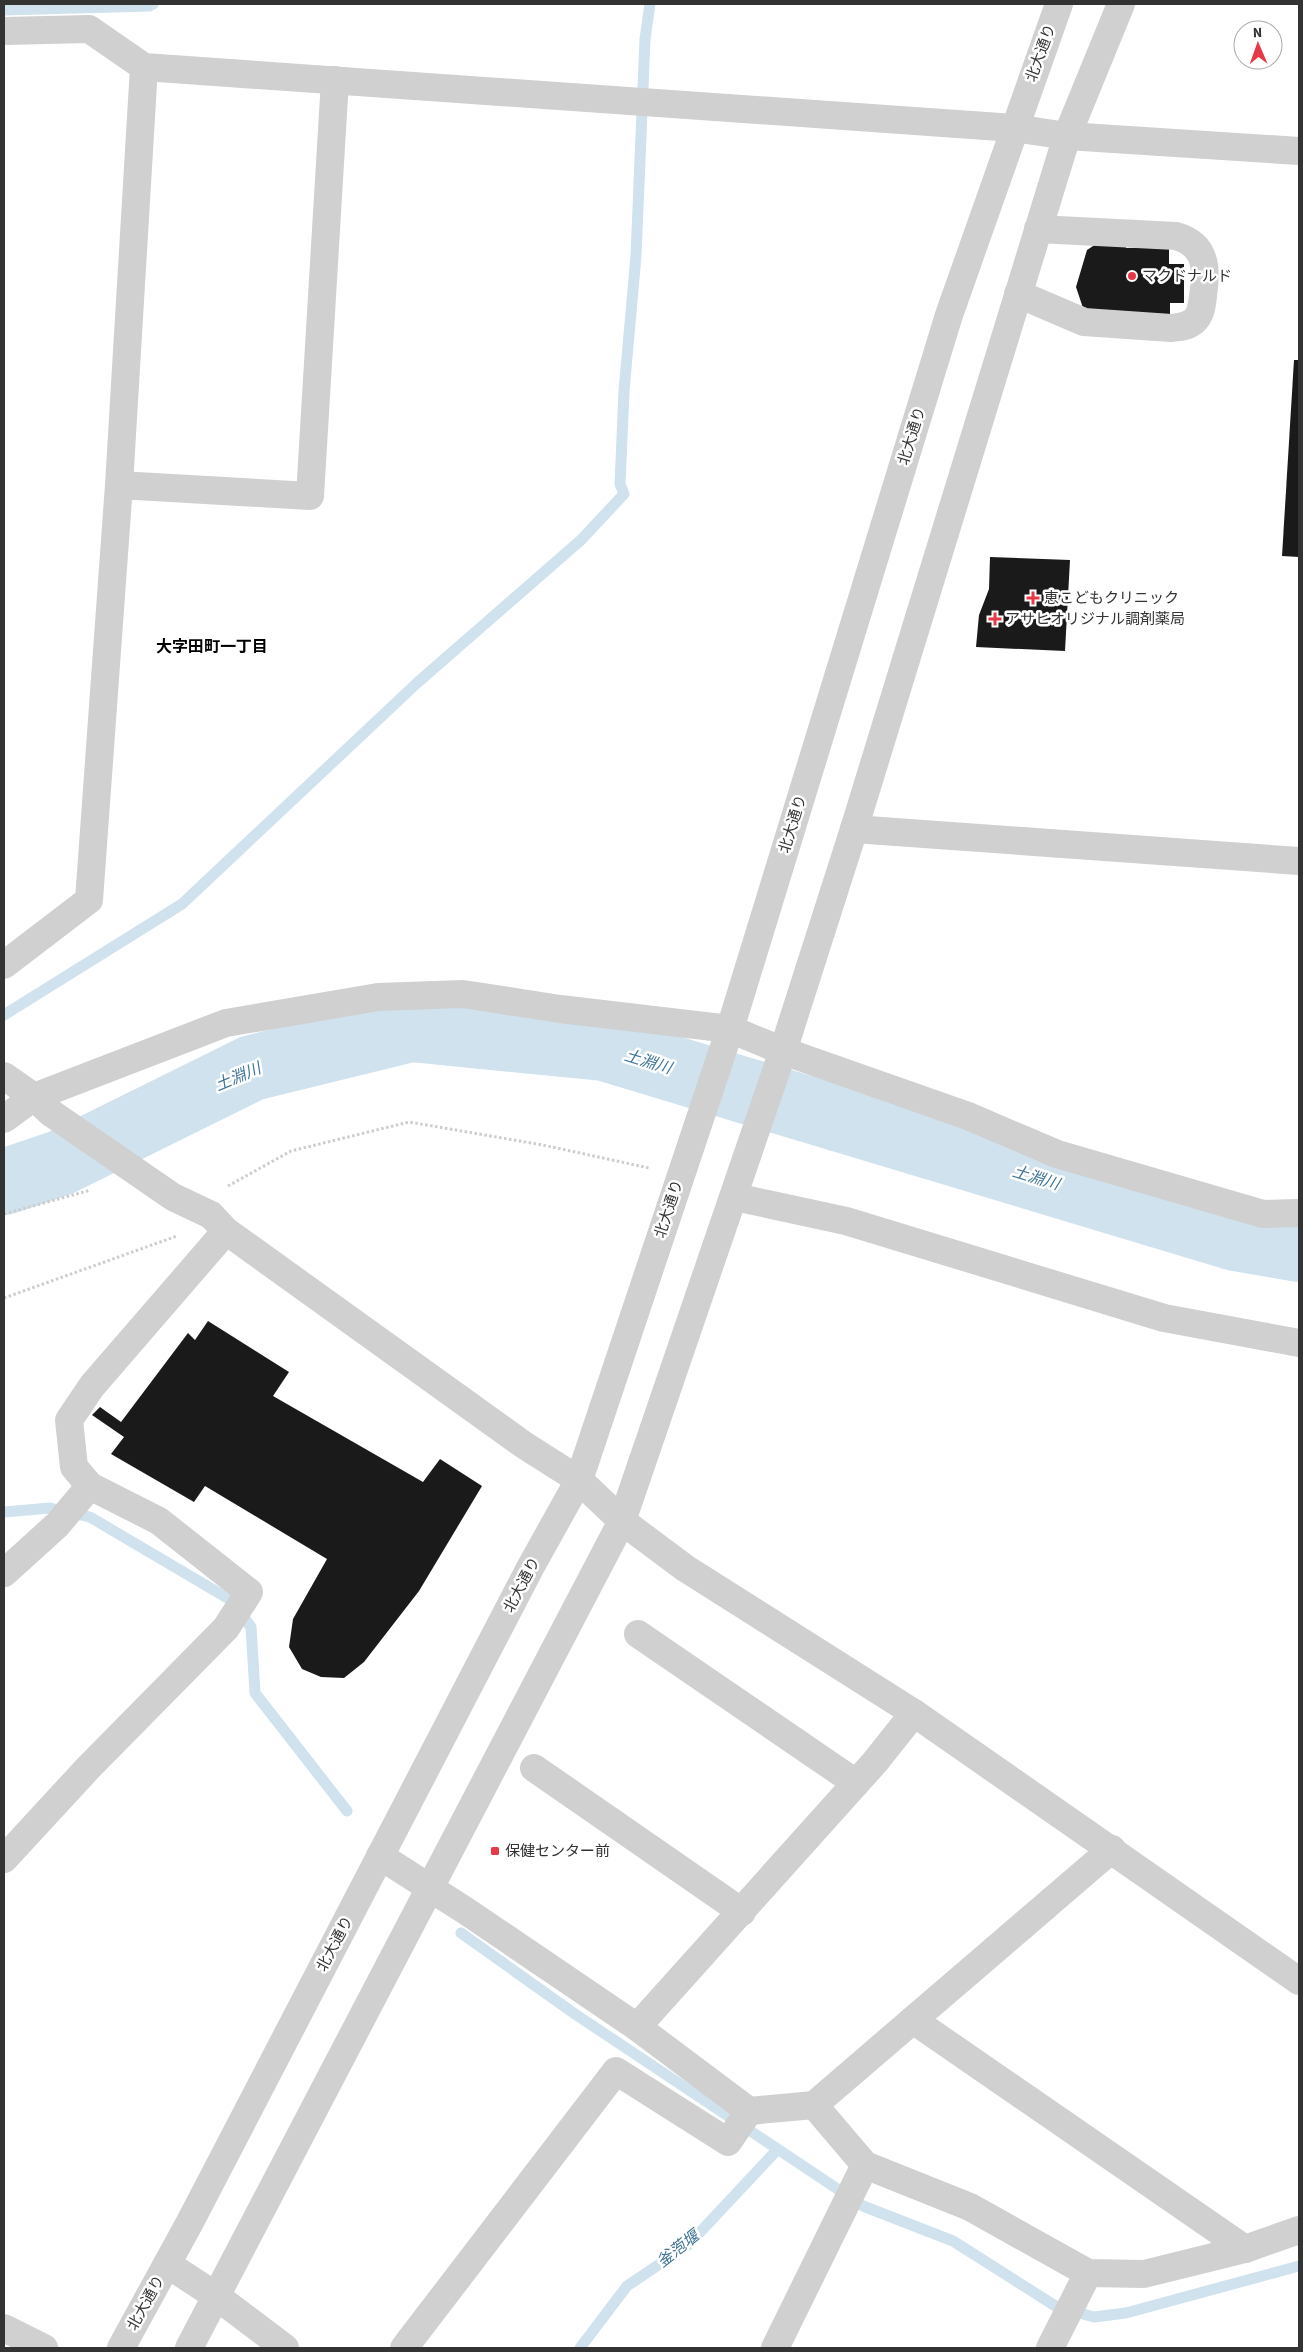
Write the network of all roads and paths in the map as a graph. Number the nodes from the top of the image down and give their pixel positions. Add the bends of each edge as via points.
1 (1059, 4) edge
2 (1120, 4) edge
3 (4, 31) edge
4 (144, 67) junction
5 (335, 80) junction
6 (1014, 128) junction
7 (1067, 136) junction
8 (1299, 152) edge
9 (1038, 229) junction
10 (1018, 294) junction
11 (119, 484) junction
12 (854, 829) junction
13 (1299, 861) edge
14 (4, 965) edge
15 (727, 1038) junction
16 (781, 1057) junction
17 (4, 1076) edge
18 (42, 1105) junction
19 (4, 1119) edge
20 (651, 1168) dead end
21 (737, 1189) junction
22 (91, 1190) dead end
23 (1299, 1213) edge
24 (4, 1214) edge
25 (218, 1222) junction
26 (4, 1298) edge
27 (1299, 1343) edge
28 (579, 1480) junction
29 (74, 1506) junction
30 (622, 1521) junction
31 (4, 1573) edge
32 (638, 1634) dead end
33 (914, 1713) junction
34 (534, 1768) dead end
35 (856, 1782) junction
36 (1112, 1849) junction
37 (380, 1856) junction
38 (4, 1859) edge
39 (429, 1887) junction
40 (742, 1912) junction
41 (1299, 1981) edge
42 (913, 2020) junction
43 (637, 2027) junction
44 (814, 2105) junction
45 (742, 2121) junction
46 (861, 2173) junction
47 (1299, 2230) edge
48 (1245, 2249) junction
49 (167, 2264) junction
50 (1088, 2273) junction
51 (216, 2296) junction
52 (4, 2328) edge
53 (44, 2348) edge
54 (121, 2348) edge
55 (188, 2348) edge
56 (285, 2348) edge
57 (404, 2348) edge
58 (775, 2348) edge
59 (1050, 2348) edge

1 - 6 street, 北大通り
2 - 7 street
3 - 4 street via 89,30
4 - 5 street
4 - 11 street
5 - 6 street
5 - 11 street via 310,496
6 - 7 street
6 - 15 street, 北大通り via 946,324
7 - 8 street
7 - 9 street
9 - 10 street
9 - 10 street via 1187,239 1203,259 1206,272 1201,310 1194,321 1184,327 1084,322
10 - 12 street
11 - 14 street via 89,900
12 - 13 street
12 - 16 street
15 - 16 street
15 - 18 street via 463,994 378,997 226,1024
15 - 28 street, 北大通り
16 - 21 street
16 - 23 street via 968,1116 1057,1154 1263,1214
17 - 18 street
18 - 19 street
18 - 25 street via 173,1197
20 - 25 path via 409,1122 291,1151 229,1184
21 - 27 street via 1164,1318
21 - 30 street
22 - 24 path
25 - 26 path
25 - 28 street via 524,1445
25 - 29 street via 69,1420
28 - 30 street
28 - 37 street, 北大通り
29 - 31 street
29 - 38 street via 159,1522 249,1592 226,1628
30 - 33 street via 685,1568
30 - 39 street
32 - 35 street
33 - 35 street
33 - 36 street
34 - 40 street
35 - 40 street
36 - 41 street
36 - 42 street
37 - 39 street
37 - 49 street, 北大通り
39 - 43 street
39 - 51 street
40 - 43 street
42 - 44 street
42 - 48 street
43 - 45 street
44 - 45 street
44 - 46 street
45 - 57 street via 728,2142 616,2071
46 - 50 street via 970,2206
46 - 58 street
47 - 48 street
48 - 50 street via 1144,2274
49 - 51 street
49 - 54 street, 北大通り
50 - 59 street
51 - 55 street
51 - 56 street
52 - 53 street

